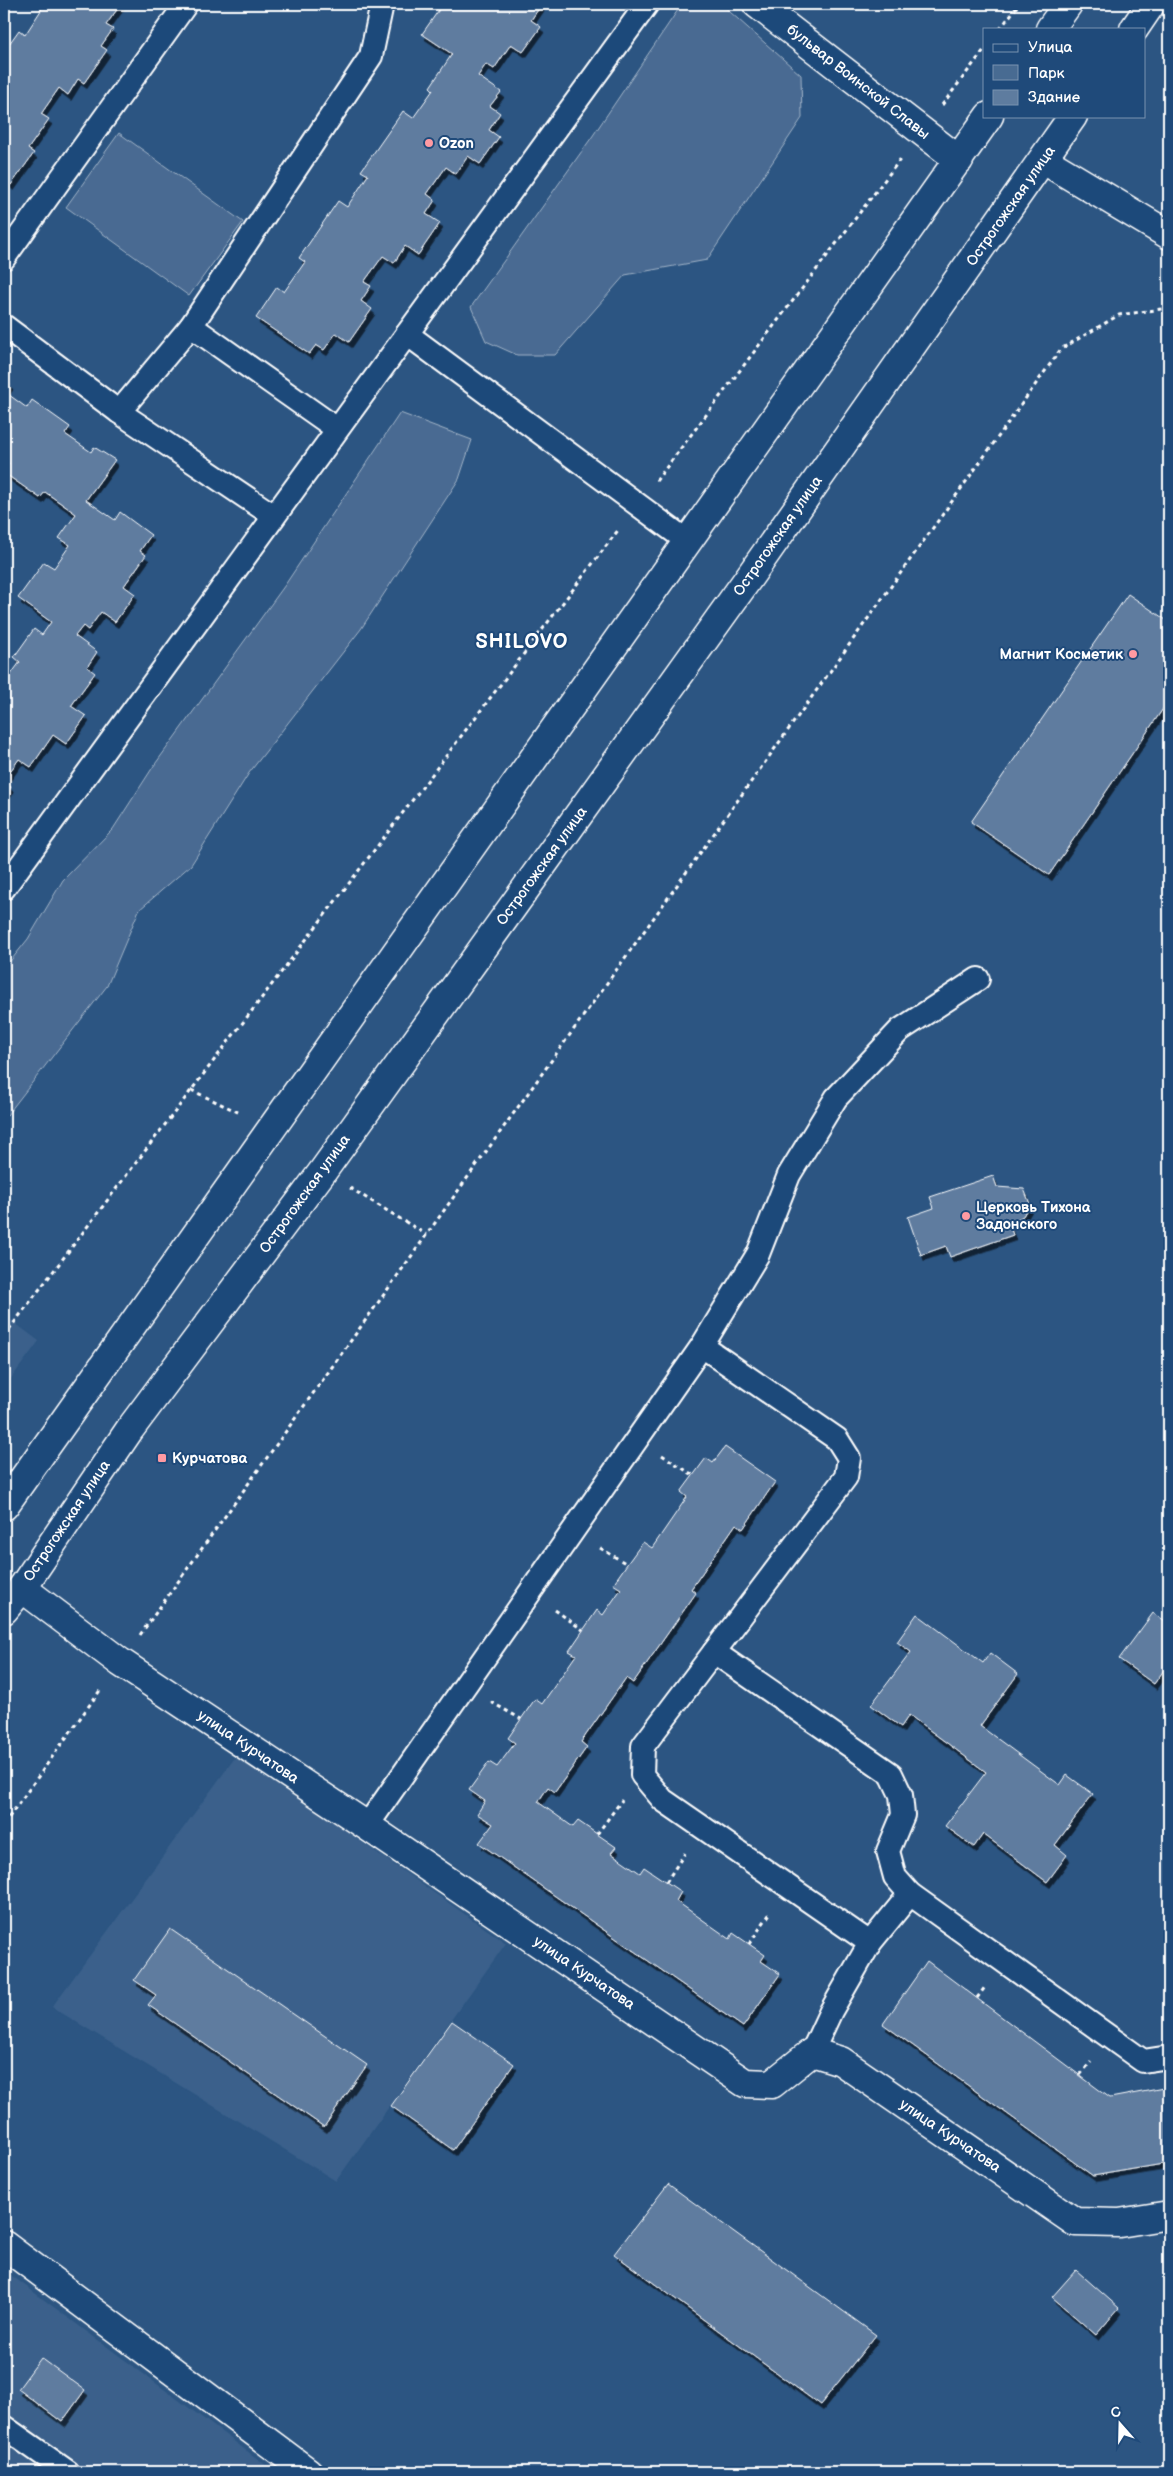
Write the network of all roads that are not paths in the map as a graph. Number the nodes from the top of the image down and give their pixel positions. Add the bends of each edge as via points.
1 (186, 4) edge
2 (382, 4) edge
3 (647, 4) edge
4 (757, 4) edge
5 (1068, 4) edge
6 (1151, 4) edge
7 (1051, 28) edge
8 (1135, 28) edge
9 (988, 118) edge
10 (1072, 118) edge
11 (959, 160) junction
12 (1044, 160) junction
13 (1169, 234) edge
14 (4, 258) edge
15 (4, 326) edge
16 (191, 326) junction
17 (407, 334) junction
18 (119, 412) junction
19 (337, 429) junction
20 (274, 516) junction
21 (686, 541) junction
22 (4, 888) edge
23 (978, 978) dead end
24 (702, 1346) junction
25 (4, 1506) edge
26 (22, 1588) junction
27 (4, 1610) edge
28 (714, 1652) junction
29 (366, 1826) junction
30 (910, 1894) junction
31 (870, 1943) junction
32 (812, 2052) junction
33 (1169, 2057) edge
34 (1169, 2215) edge
35 (4, 2245) edge
36 (4, 2428) edge
37 (68, 2472) edge
38 (308, 2472) edge

1 - 14 lane
2 - 16 lane via 371,56
3 - 17 lane
4 - 11 street, бульвар Воинской Славы
5 - 7 street
6 - 8 street
9 - 11 street
10 - 12 street, Острогожская улица
11 - 21 street
12 - 13 street
12 - 26 street, Острогожская улица via 329,1163 130,1429
15 - 18 lane
16 - 18 lane
16 - 19 lane
17 - 19 lane
17 - 21 lane
18 - 20 lane
19 - 20 lane
20 - 22 lane
21 - 25 street
23 - 24 lane via 900,1030 836,1098 789,1175 758,1254
24 - 28 lane via 837,1440 849,1458 846,1477
24 - 29 lane
26 - 27 street, Острогожская улица
26 - 29 street, улица Курчатова via 120,1662
28 - 30 lane via 891,1774 901,1795 903,1815 888,1851 895,1877
28 - 31 lane via 642,1746 642,1775 663,1800
29 - 32 street, улица Курчатова via 745,2083 772,2084
30 - 31 lane
30 - 33 lane via 1143,2061
31 - 32 lane
32 - 34 street, улица Курчатова via 841,2061 1075,2222 1119,2224
35 - 38 street
36 - 37 lane

